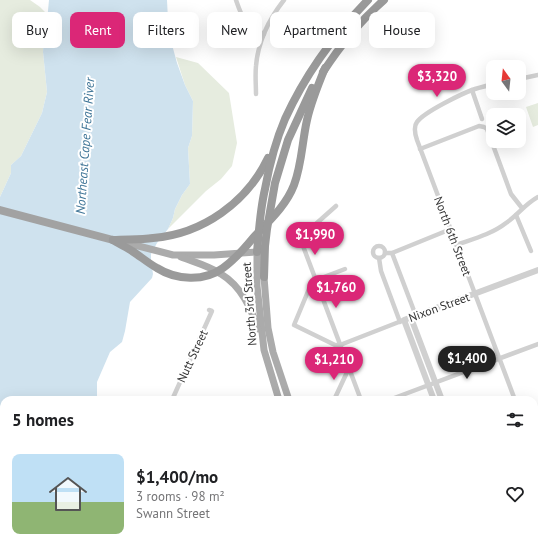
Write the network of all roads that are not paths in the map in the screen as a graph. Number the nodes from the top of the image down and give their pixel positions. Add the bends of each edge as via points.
1 (236, 0) edge
2 (284, 0) edge
3 (368, 0) edge
4 (384, 0) edge
5 (264, 34) junction
6 (325, 68) junction
7 (538, 75) edge
8 (526, 78) edge
9 (486, 86) edge
10 (472, 90) junction
11 (256, 94) dead end
12 (482, 119) dead end
13 (279, 134) junction
14 (420, 149) junction
15 (538, 197) edge
16 (336, 206) dead end
17 (522, 208) junction
18 (0, 210) edge
19 (516, 215) junction
20 (451, 229) junction
21 (113, 240) junction
22 (456, 245) junction
23 (530, 251) dead end
24 (257, 252) junction
25 (385, 253) junction
26 (392, 253) junction
27 (173, 255) junction
28 (377, 257) junction
29 (370, 259) dead end
30 (345, 269) dead end
31 (538, 270) edge
32 (264, 277) junction
33 (316, 280) junction
34 (475, 294) junction
35 (211, 311) dead end
36 (413, 317) junction
37 (402, 321) junction
38 (538, 344) edge
39 (340, 345) junction
40 (264, 350) junction
41 (499, 359) junction
42 (349, 368) junction
43 (435, 383) junction
44 (428, 385) junction
45 (174, 396) edge
46 (278, 396) edge
47 (288, 396) edge
48 (336, 396) edge
49 (360, 396) edge
50 (399, 396) edge
51 (432, 396) edge
52 (440, 396) edge
53 (513, 396) edge

1 - 5 street via 246,22
2 - 5 street via 272,16
3 - 13 highway via 320,57 300,90
4 - 6 highway via 367,16
5 - 11 street via 257,58
6 - 21 highway via 306,120 298,171 290,194 243,250 222,268 196,278 174,276 157,269
6 - 32 highway via 302,108 279,169 271,202
7 - 8 street
9 - 10 street
10 - 12 street
10 - 14 street, North 6th Street via 440,106 417,122 414,128
13 - 21 highway via 256,180 219,215 188,231 172,235
13 - 24 highway via 260,214
14 - 17 street via 479,126 484,127 511,194
14 - 20 street, North 6th Street
15 - 17 street
16 - 33 street via 300,238
17 - 19 street
18 - 21 highway
19 - 22 street via 494,230
19 - 23 street
20 - 22 street, North 6th Street
20 - 26 street
21 - 27 main road
22 - 34 street, North 6th Street
24 - 27 main road
24 - 32 main road, North 3rd Street
24 - 40 main road, North 3rd Street via 257,286
25 - 26 street
25 - 28 street via 383,257
25 - 28 street via 383,248 377,247 373,251
26 - 36 street
27 - 40 main road via 222,274 231,282 252,311
28 - 29 street
28 - 37 street
30 - 33 street
31 - 34 street, Nixon Street
32 - 47 main road, North 3rd Street via 270,340
33 - 39 street
33 - 39 street via 309,289 294,325
34 - 36 street, Nixon Street
34 - 41 street, North 6th Street
35 - 45 street, Nutt Street
36 - 37 street, Nixon Street
36 - 43 street
37 - 39 street, Nixon Street
37 - 44 street
38 - 41 street
39 - 42 street
40 - 46 main road, North 3rd Street
41 - 43 street
41 - 53 street, North 6th Street
42 - 48 street
42 - 49 street
43 - 44 street
43 - 52 street
44 - 50 street
44 - 51 street

